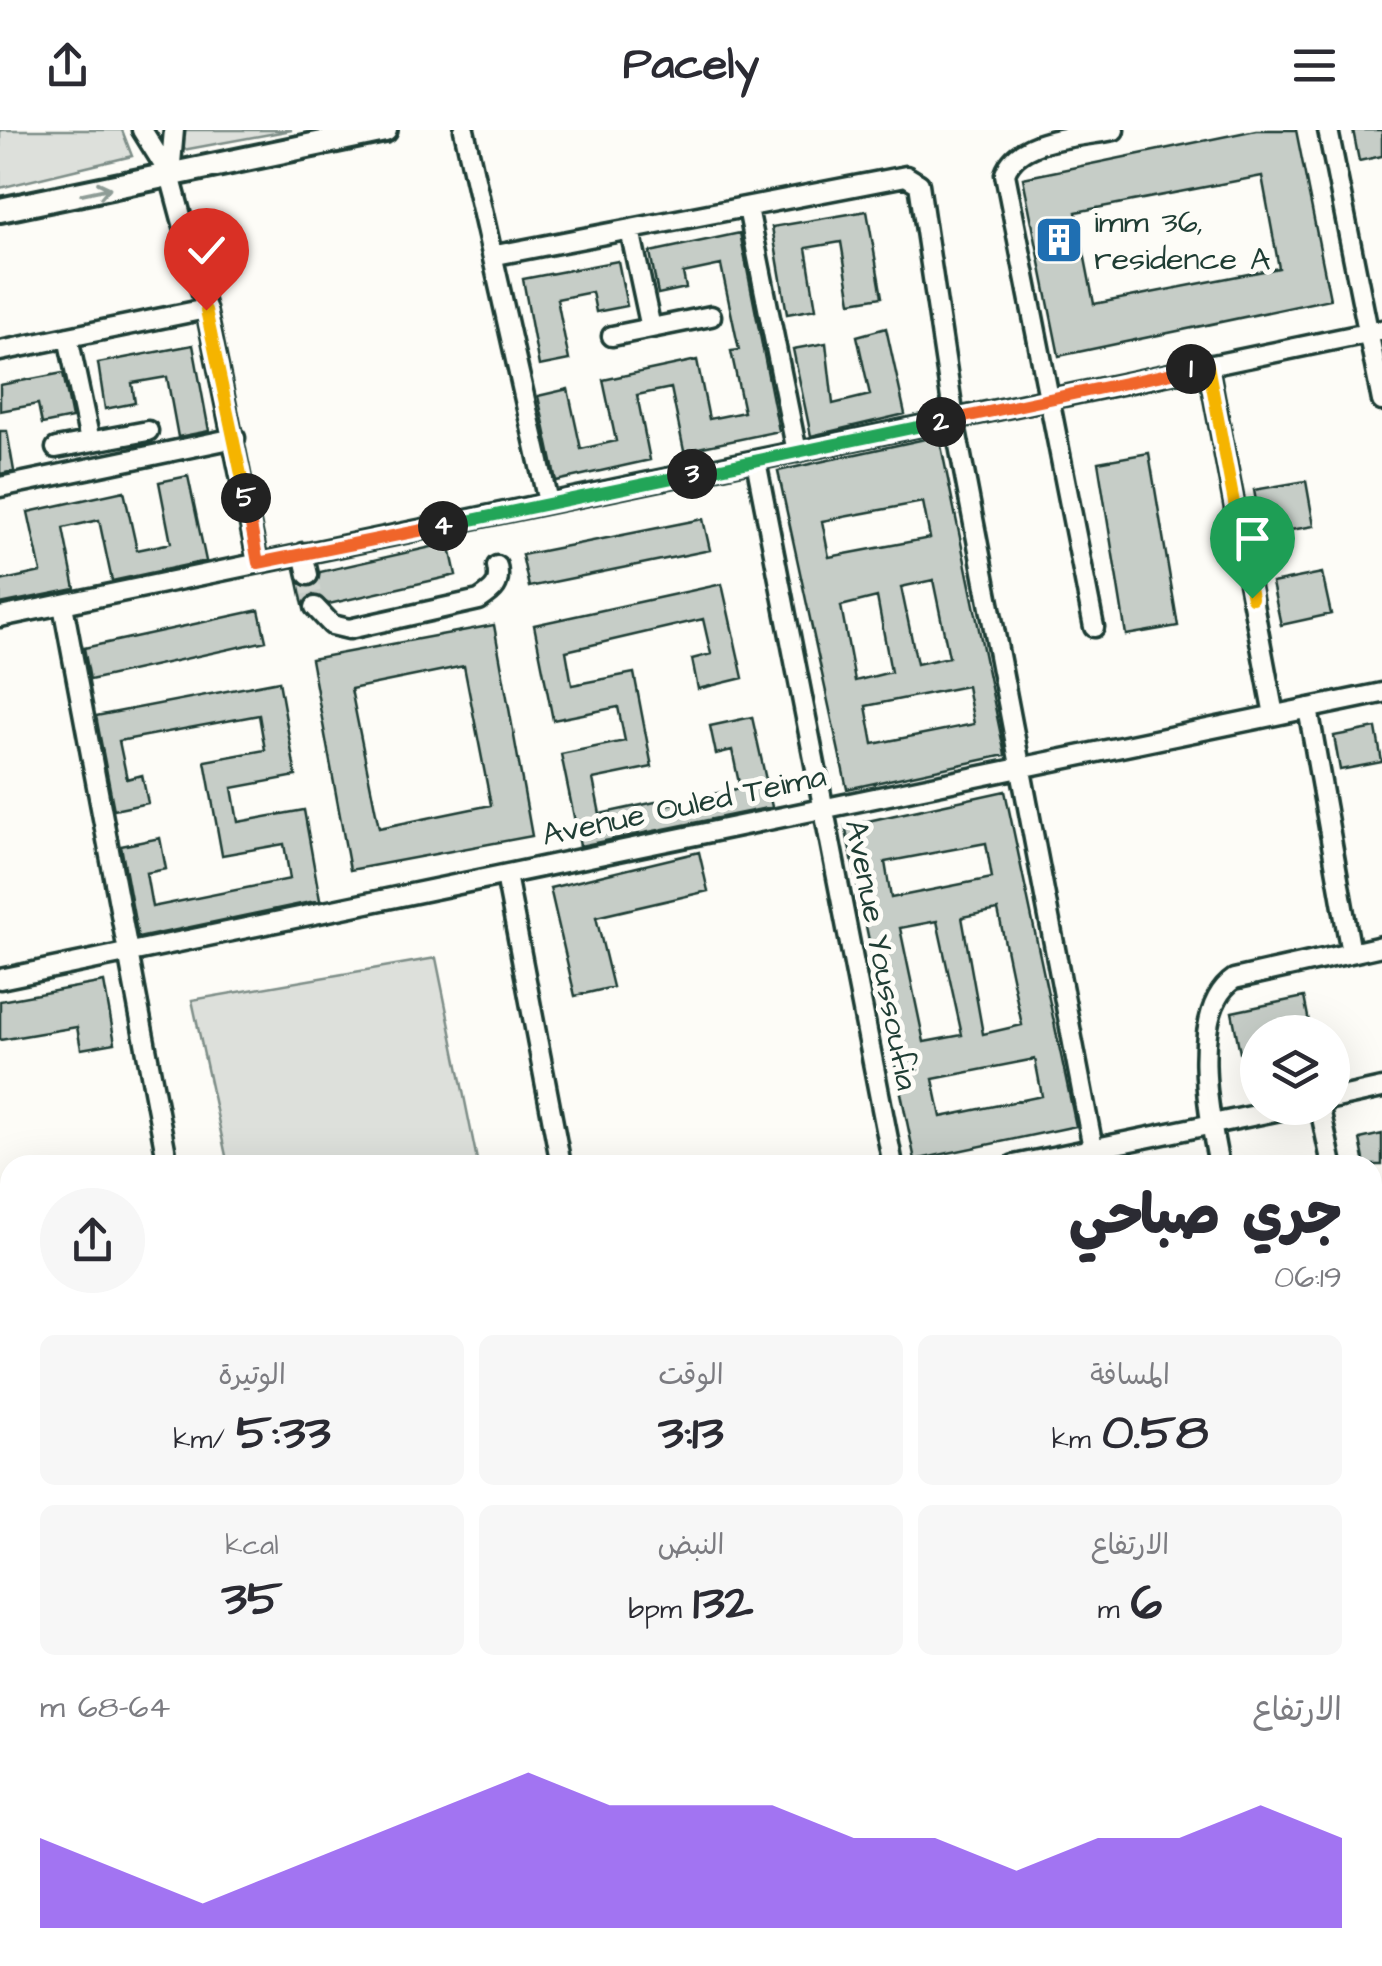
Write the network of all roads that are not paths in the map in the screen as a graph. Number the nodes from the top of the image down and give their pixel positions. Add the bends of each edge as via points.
1 (142, 130) edge
2 (174, 130) edge
3 (386, 130) edge
4 (464, 130) edge
5 (1114, 130) edge
6 (1328, 130) edge
7 (170, 176) junction
8 (748, 208) junction
9 (0, 210) edge
10 (630, 230) junction
11 (496, 255) junction
12 (206, 310) junction
13 (711, 316) dead end
14 (651, 328) junction
15 (1375, 331) edge
16 (612, 336) dead end
17 (68, 337) junction
18 (0, 351) edge
19 (1208, 365) junction
20 (1048, 398) junction
21 (1382, 401) edge
22 (954, 419) junction
23 (148, 431) dead end
24 (234, 438) junction
25 (90, 442) junction
26 (56, 448) dead end
27 (797, 452) junction
28 (756, 461) junction
29 (0, 487) edge
30 (548, 502) junction
31 (303, 553) junction
32 (258, 563) junction
33 (497, 566) dead end
34 (308, 575) tunnel mouth
35 (63, 605) junction
36 (316, 607) dead end
37 (0, 617) edge
38 (1094, 627) dead end
39 (1382, 694) edge
40 (1308, 708) junction
41 (1274, 715) junction
42 (1019, 768) junction
43 (820, 806) junction
44 (506, 875) junction
45 (1382, 946) edge
46 (1351, 952) junction
47 (128, 953) junction
48 (0, 979) edge
49 (1382, 1088) edge
50 (1350, 1095) edge
51 (1240, 1118) edge
52 (1210, 1124) junction
53 (1324, 1125) edge
54 (1092, 1148) junction
55 (166, 1155) edge
56 (559, 1155) edge
57 (891, 1155) edge
58 (1060, 1155) edge
59 (1217, 1155) edge
60 (1330, 1155) edge

1 - 7 street
2 - 7 street
3 - 7 main road
4 - 11 street
5 - 20 street via 1025,149 1004,174
6 - 15 street
9 -> 7 main road
7 - 12 street
8 - 10 street
8 - 22 street via 914,179 923,194
8 - 27 street
10 - 11 street
10 - 14 street
11 - 30 street
12 - 17 street
12 - 24 street
13 - 14 street
14 - 16 street
15 - 19 street
15 - 21 street
17 - 18 street
17 - 25 street
19 - 20 street
19 - 41 street
20 - 22 street
20 - 38 street
22 - 27 street
22 - 42 street
23 - 25 street
24 - 29 street
24 - 32 street
25 - 26 street
27 - 28 street
28 - 30 street
28 - 43 street, Avenue Youssoufia
30 - 31 street
31 - 32 street
31 - 34 street
32 - 35 street
33 - 36 street via 495,589 479,600 348,629 332,625
35 - 37 street
35 - 47 street
39 - 40 street, Avenue Ouled Teima
40 - 41 street, Avenue Ouled Teima
40 - 46 street
41 - 42 street, Avenue Ouled Teima
42 - 43 street, Avenue Ouled Teima
42 - 54 street
43 - 44 street, Avenue Ouled Teima
43 - 57 street, Avenue Youssoufia
44 - 47 street, Avenue Ouled Teima
44 - 56 street
45 - 46 street
46 - 52 street via 1234,979 1220,989 1206,1023
47 - 48 street, Avenue Ouled Teima
47 - 55 street
49 - 50 street
51 - 52 street
52 - 54 street
52 - 59 street
53 - 60 street
54 - 58 street

